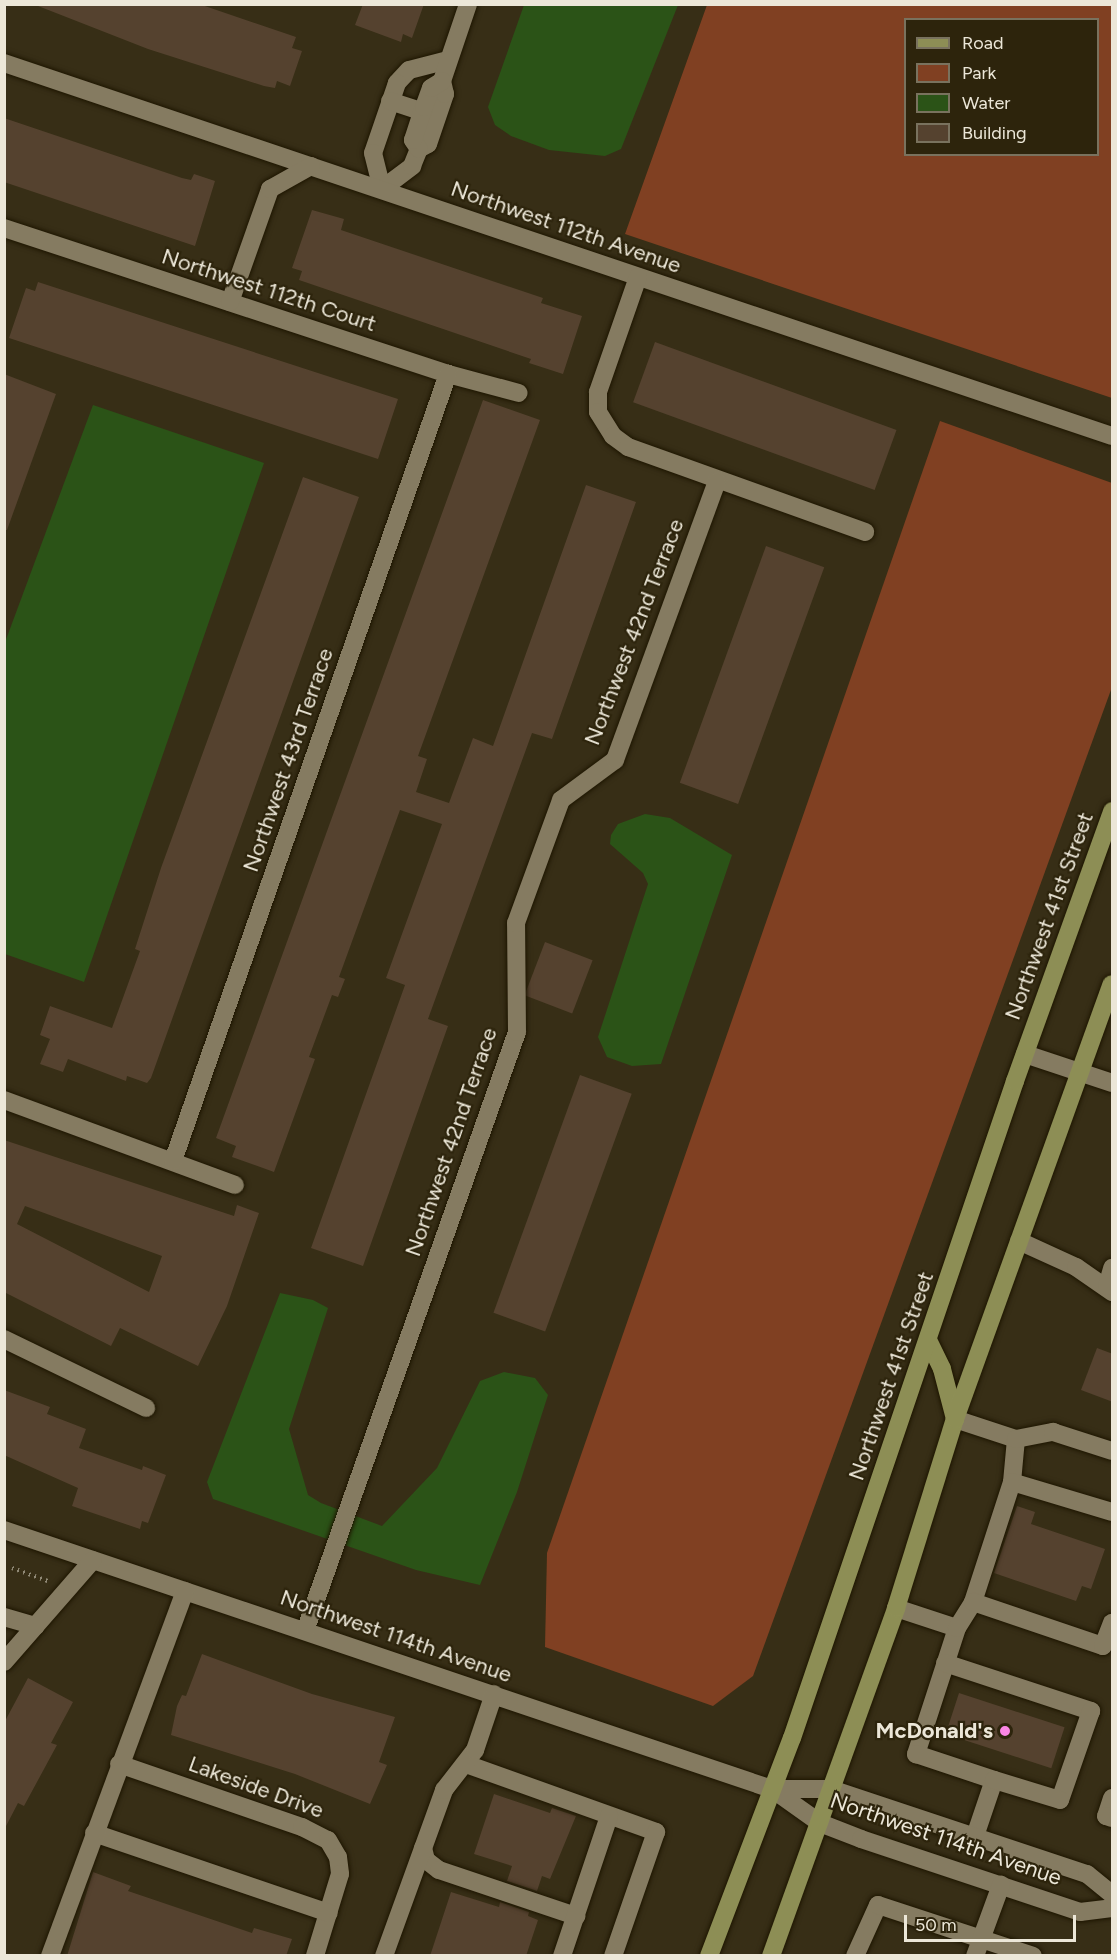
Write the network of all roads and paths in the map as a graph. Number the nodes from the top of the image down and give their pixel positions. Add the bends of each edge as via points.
1 (468, 4) edge
2 (448, 60) junction
3 (4, 63) edge
4 (442, 81) junction
5 (390, 101) junction
6 (423, 112) junction
7 (419, 149) junction
8 (311, 166) junction
9 (382, 189) junction
10 (6, 233) edge
11 (638, 277) junction
12 (230, 302) junction
13 (448, 374) junction
14 (519, 393) dead end
15 (1113, 436) edge
16 (717, 481) junction
17 (865, 532) dead end
18 (1113, 811) edge
19 (1113, 984) edge
20 (1025, 1054) junction
21 (1080, 1073) junction
22 (1113, 1083) edge
23 (4, 1100) edge
24 (173, 1161) junction
25 (235, 1185) dead end
26 (1019, 1241) junction
27 (1113, 1268) edge
28 (1110, 1289) edge
29 (4, 1340) edge
30 (928, 1340) junction
31 (146, 1408) dead end
32 (955, 1419) junction
33 (1016, 1439) junction
34 (1113, 1451) edge
35 (1012, 1482) junction
36 (1113, 1512) edge
37 (4, 1530) edge
38 (93, 1560) junction
39 (12, 1568) dead end
40 (53, 1582) dead end
41 (185, 1591) junction
42 (973, 1602) junction
43 (896, 1608) junction
44 (4, 1617) edge
45 (1113, 1623) edge
46 (36, 1626) junction
47 (957, 1628) junction
48 (305, 1631) junction
49 (4, 1662) edge
50 (945, 1664) junction
51 (494, 1694) junction
52 (119, 1764) junction
53 (466, 1764) junction
54 (994, 1780) junction
55 (772, 1788) junction
56 (831, 1789) junction
57 (1113, 1798) edge
58 (609, 1816) junction
59 (1109, 1817) edge
60 (820, 1823) junction
61 (94, 1833) junction
62 (975, 1836) junction
63 (423, 1848) junction
64 (1000, 1885) junction
65 (1113, 1894) edge
66 (1113, 1908) edge
67 (329, 1913) junction
68 (576, 1916) junction
69 (978, 1947) edge
70 (50, 1956) edge
71 (315, 1956) edge
72 (384, 1956) edge
73 (562, 1956) edge
74 (613, 1956) edge
75 (710, 1956) edge
76 (771, 1956) edge
77 (855, 1956) edge
78 (1033, 1956) edge

1 - 2 street
2 - 4 street
2 - 5 street via 409,70 397,83
3 - 8 street, Northwest 112th Avenue
4 - 6 street via 431,88
4 - 7 street via 445,94 428,144
5 - 6 street
5 - 9 street via 373,153
6 - 7 street via 414,140
7 - 9 street via 412,166
8 - 9 street, Northwest 112th Avenue
8 - 12 street via 270,189
9 - 11 street, Northwest 112th Avenue
10 - 12 street, Northwest 112th Court
11 - 15 street, Northwest 112th Avenue
11 - 16 street via 598,392 600,419 628,447
12 - 13 street, Northwest 112th Court
13 - 14 street, Northwest 112th Court
13 - 24 street, Northwest 43rd Terrace
16 - 17 street
16 - 48 street, Northwest 42nd Terrace via 615,760 561,800 516,923 517,1032
18 - 20 main road, Northwest 41st Street
19 - 21 main road
20 - 21 street
20 - 30 main road, Northwest 41st Street
21 - 22 street
21 - 26 main road
23 - 24 street
24 - 25 street
26 - 28 street
26 - 32 main road
27 - 28 street
29 - 31 street
30 - 32 main road via 942,1369
30 - 55 main road, Northwest 41st Street
32 - 33 street
32 - 43 main road
33 - 34 street via 1053,1432
33 - 35 street
35 - 36 street
35 - 42 street
37 - 38 street, Northwest 114th Avenue
38 - 41 street, Northwest 114th Avenue
38 - 46 street
39 - 40 path
41 - 48 street, Northwest 114th Avenue
41 - 52 street
42 - 45 street via 1103,1646
42 - 47 street
43 - 47 street
43 - 56 main road
44 - 46 street
46 - 49 street
47 - 50 street
48 - 51 street, Northwest 114th Avenue
50 - 54 street via 916,1754
50 - 54 street via 1091,1711 1060,1800
51 - 53 street via 475,1750
51 - 55 street, Northwest 114th Avenue
52 - 61 street
52 - 67 street, Lakeside Drive via 323,1836 334,1850 340,1869
53 - 58 street
53 - 63 street via 444,1790
54 - 62 street
55 - 56 street, Northwest 114th Avenue
55 - 60 street, Northwest 114th Avenue
55 - 75 main road, Northwest 41st Street
56 - 60 main road
56 - 62 street, Northwest 114th Avenue
57 - 59 street
58 - 68 street
58 - 74 street via 657,1832
60 - 64 street, Northwest 114th Avenue
60 - 76 main road
61 - 67 street
61 - 70 street
62 - 65 street, Northwest 114th Avenue via 1087,1874
63 - 68 street via 426,1860 439,1870
63 - 72 street
64 - 66 street, Northwest 114th Avenue via 1080,1912
64 - 69 street
67 - 71 street, Lakeside Drive
68 - 73 street
69 - 77 street via 878,1905
69 - 78 street

